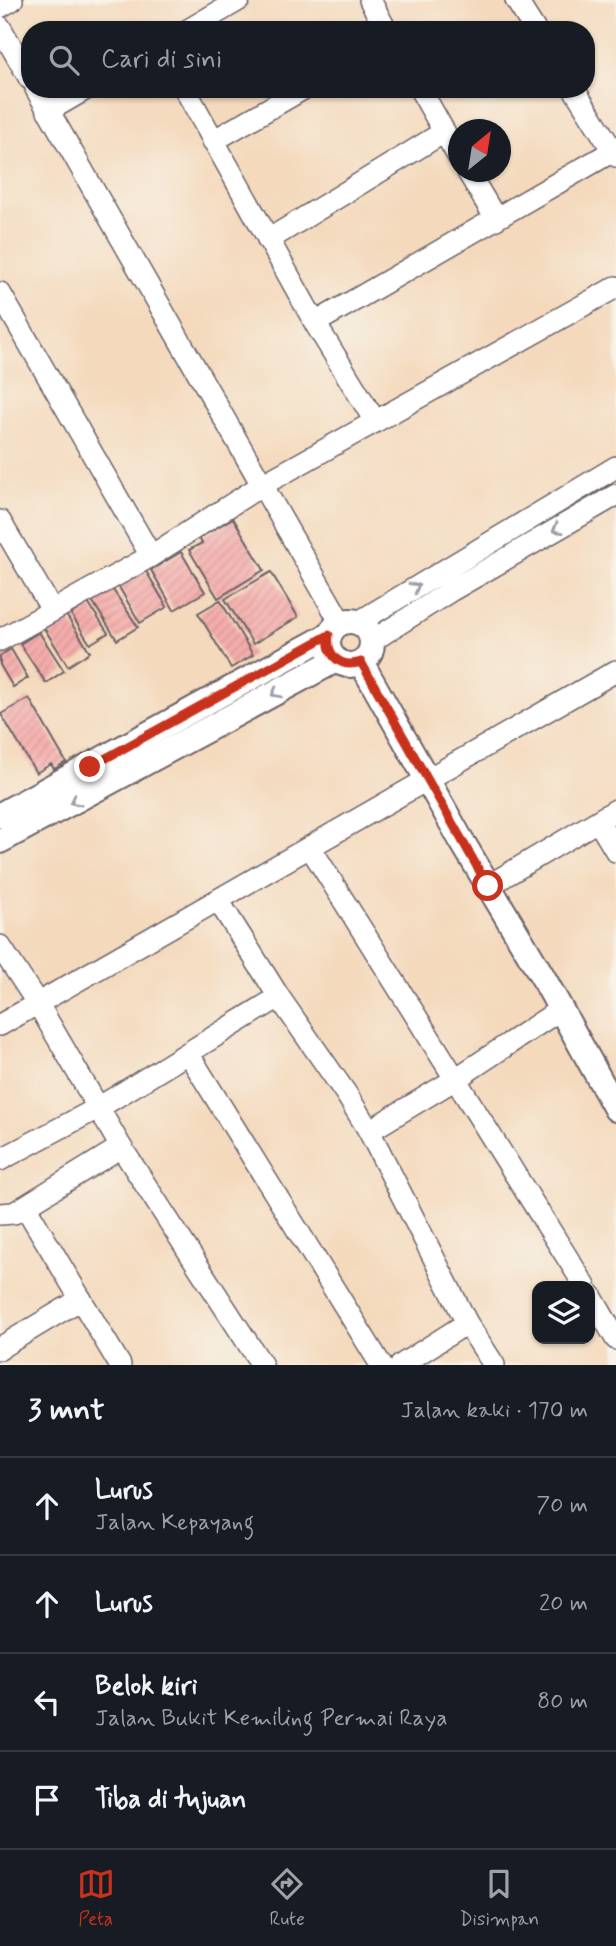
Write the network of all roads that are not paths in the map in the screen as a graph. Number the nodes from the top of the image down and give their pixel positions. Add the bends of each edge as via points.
1 (12, 0) edge
2 (239, 0) edge
3 (370, 0) edge
4 (516, 0) edge
5 (0, 7) edge
6 (203, 21) edge
7 (381, 21) edge
8 (529, 21) edge
9 (0, 27) edge
10 (21, 63) edge
11 (41, 98) edge
12 (70, 98) edge
13 (190, 98) edge
14 (287, 98) edge
15 (425, 98) edge
16 (580, 98) edge
17 (48, 111) junction
18 (444, 132) junction
19 (448, 139) edge
20 (213, 141) junction
21 (615, 153) edge
22 (474, 182) edge
23 (496, 219) junction
24 (268, 240) junction
25 (616, 287) edge
26 (0, 293) edge
27 (315, 323) junction
28 (375, 421) junction
29 (616, 467) edge
30 (262, 485) junction
31 (616, 495) edge
32 (0, 521) edge
33 (151, 556) junction
34 (52, 610) junction
35 (352, 637) junction
36 (0, 640) edge
37 (616, 671) edge
38 (428, 780) junction
39 (607, 815) edge
40 (0, 816) edge
41 (0, 841) edge
42 (310, 847) junction
43 (616, 851) edge
44 (488, 886) junction
45 (218, 900) junction
46 (0, 946) edge
47 (279, 997) junction
48 (37, 1004) junction
49 (561, 1009) junction
50 (0, 1026) edge
51 (188, 1053) junction
52 (454, 1080) junction
53 (98, 1108) junction
54 (616, 1109) edge
55 (369, 1131) junction
56 (121, 1147) junction
57 (0, 1160) edge
58 (25, 1206) junction
59 (0, 1214) edge
60 (582, 1281) edge
61 (81, 1299) junction
62 (595, 1303) edge
63 (467, 1323) junction
64 (616, 1339) edge
65 (0, 1349) edge
66 (120, 1365) edge
67 (262, 1365) edge
68 (381, 1365) edge
69 (401, 1365) edge
70 (494, 1365) edge

1 - 5 street
2 - 6 street
3 - 7 street
4 - 8 street
9 - 10 street
11 - 17 street
12 - 17 street
13 - 20 street
14 - 20 street
15 - 18 street
16 - 21 street
17 - 30 street
18 - 19 street
18 - 24 street
20 - 24 street
21 - 23 street
22 - 23 street
23 - 27 street
24 - 27 street
25 - 28 street
26 - 33 street
27 - 28 street
28 - 30 street
35 -> 29 street
30 - 33 street
30 - 35 street
31 -> 35 street via 452,590
32 - 34 street
33 - 34 street
34 - 36 street
35 - 38 street
35 - 40 street
35 -> 41 street via 353,665 336,660
37 - 38 street
38 - 42 street
38 - 44 street
39 - 43 street
39 - 44 street
42 - 45 street
42 - 52 street
44 - 49 street
45 - 47 street
45 - 48 street
46 - 48 street
47 - 51 street
47 - 55 street
48 - 50 street
48 - 53 street
49 - 52 street
49 - 54 street
51 - 53 street
51 - 68 street
52 - 55 street
52 - 60 street
53 - 56 street
53 - 57 street
55 - 63 street
56 - 58 street
56 - 67 street
58 - 59 street
58 - 61 street
61 - 65 street
61 - 66 street
62 - 64 street
63 - 69 street
63 - 70 street

